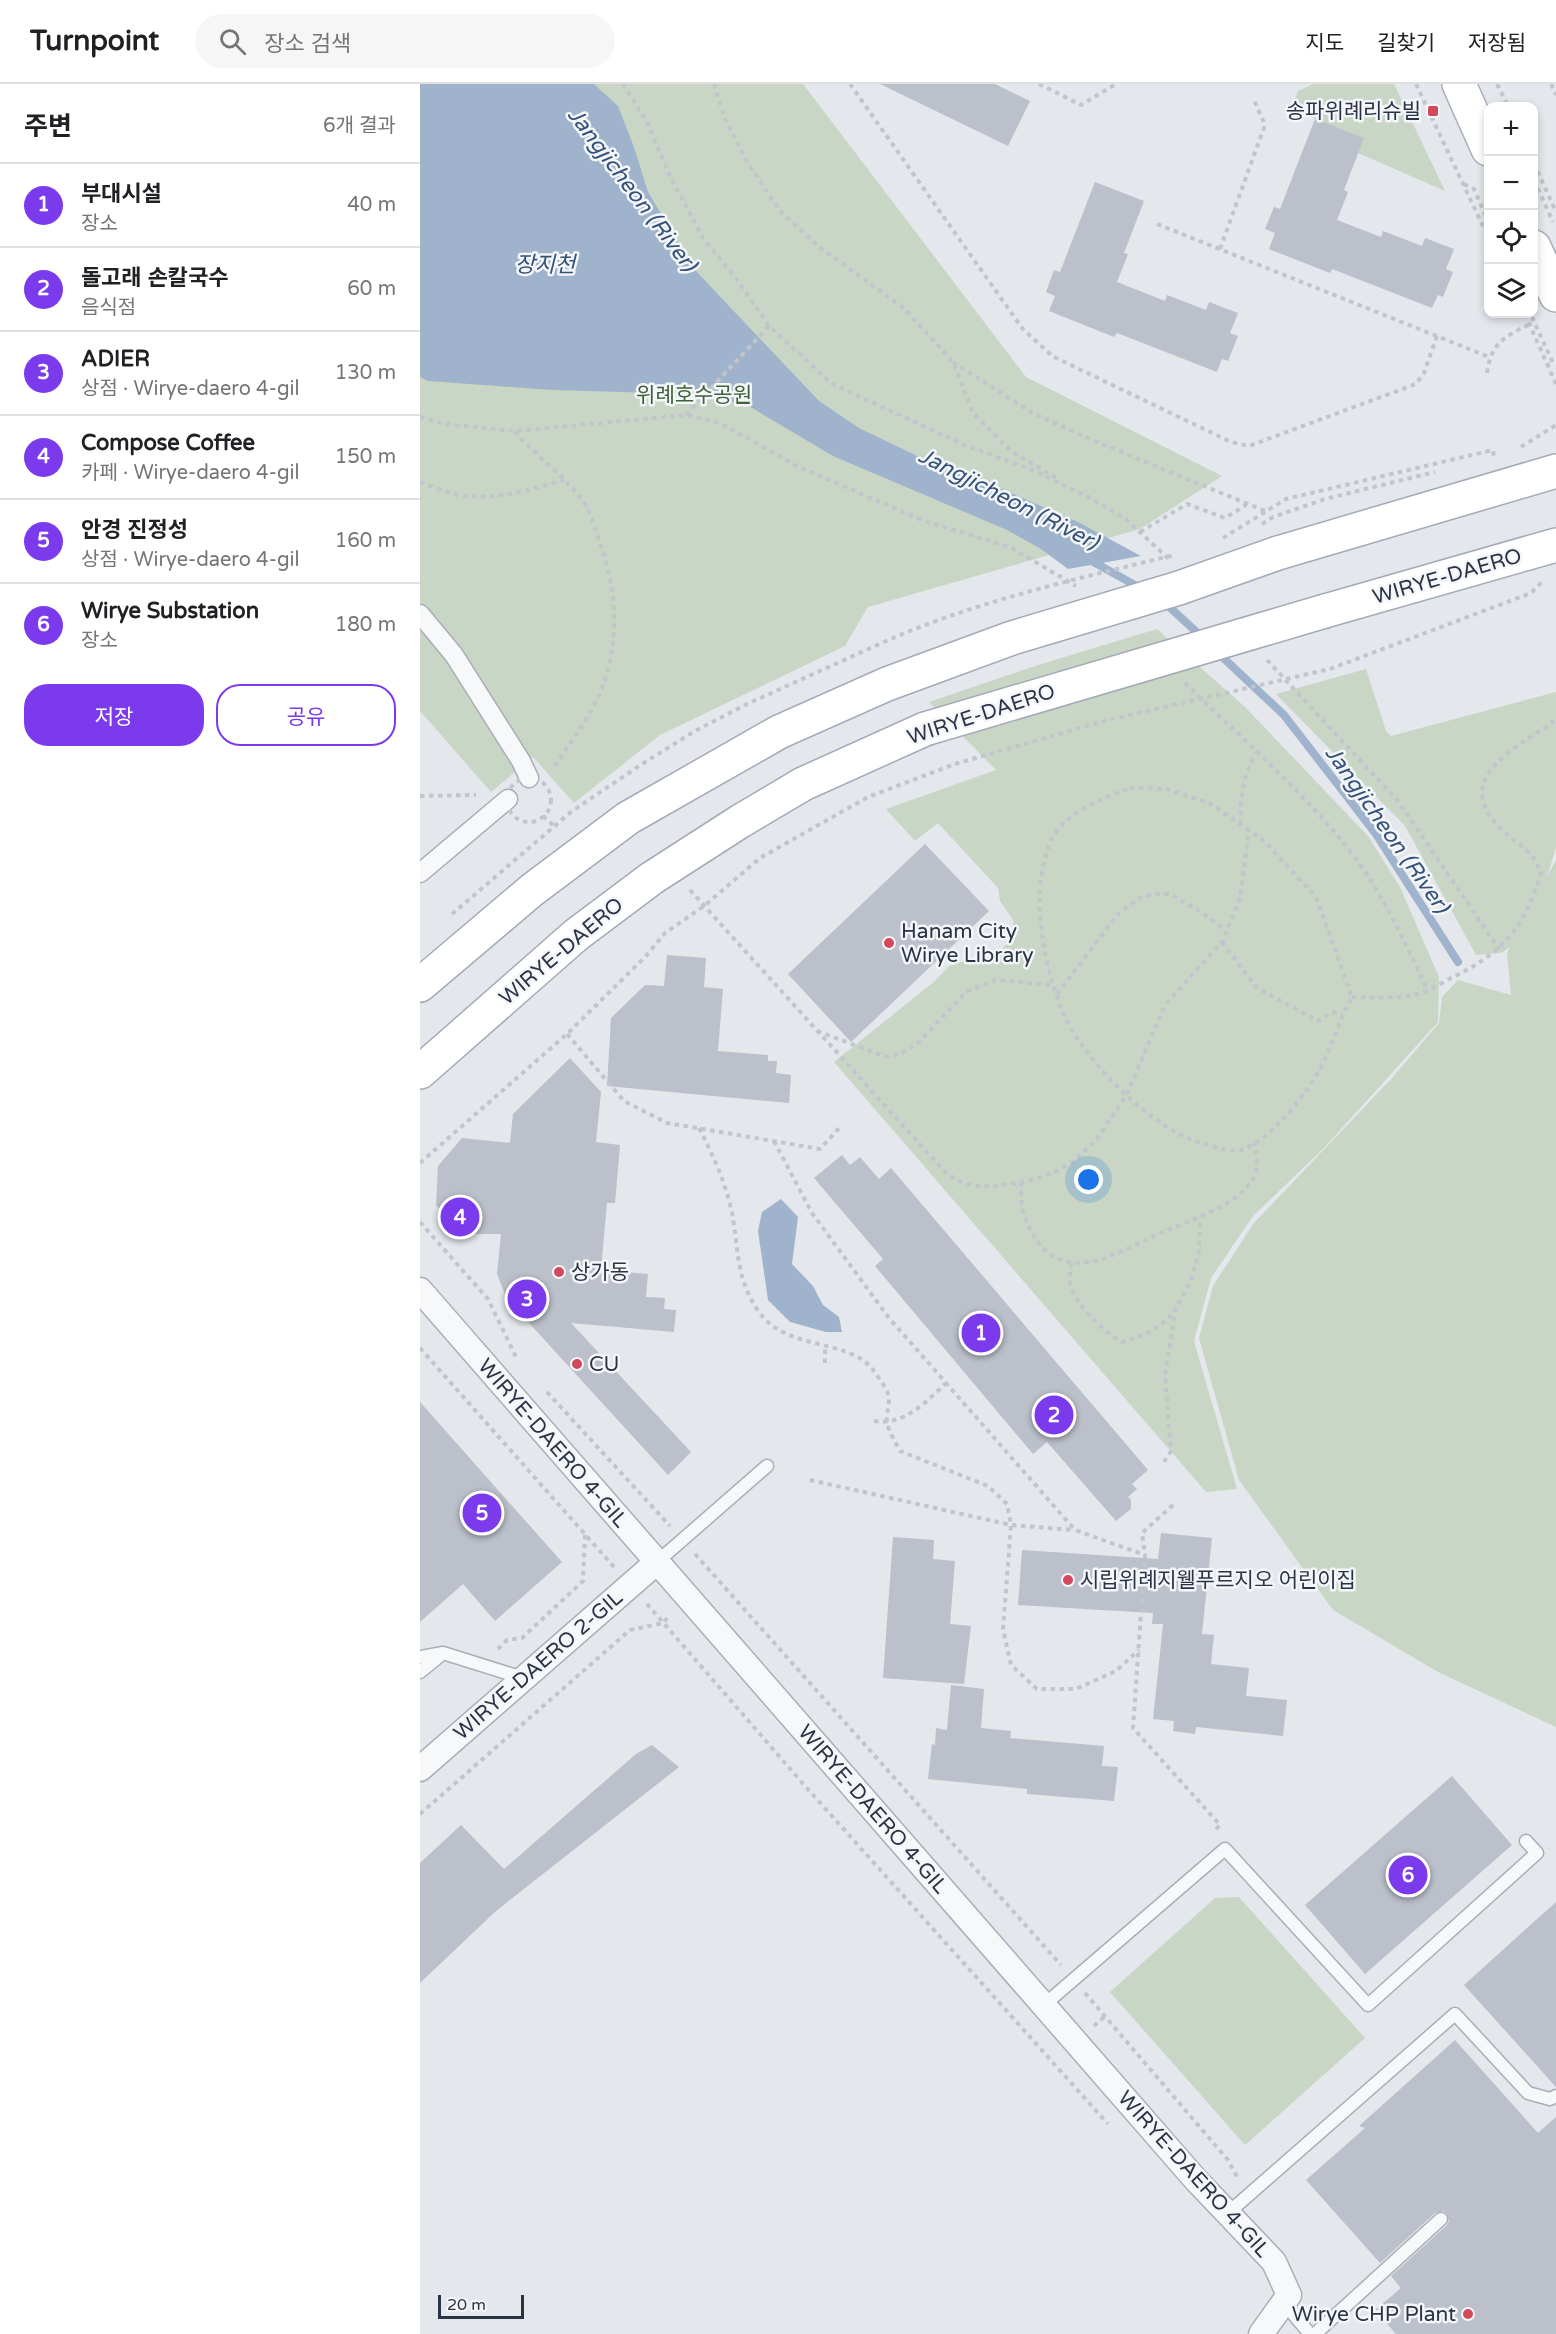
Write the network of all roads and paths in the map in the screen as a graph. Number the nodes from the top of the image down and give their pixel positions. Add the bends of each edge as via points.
1 (623, 84) edge
2 (714, 84) edge
3 (850, 84) edge
4 (1039, 84) edge
5 (1116, 84) edge
6 (1416, 84) edge
7 (1458, 84) edge
8 (1497, 84) edge
9 (1551, 84) edge
10 (1556, 95) edge
11 (1254, 100) dead end
12 (1506, 102) edge
13 (1484, 140) edge
14 (1538, 174) edge
15 (1464, 184) junction
16 (1538, 190) edge
17 (1484, 212) edge
18 (1556, 212) edge
19 (1157, 224) dead end
20 (1484, 228) edge
21 (1556, 228) edge
22 (1220, 249) junction
23 (1538, 257) edge
24 (1556, 295) edge
25 (1527, 318) edge
26 (1533, 318) edge
27 (1530, 324) junction
28 (768, 327) junction
29 (1437, 336) junction
30 (1489, 357) junction
31 (953, 362) junction
32 (1548, 364) junction
33 (1487, 373) dead end
34 (1556, 384) edge
35 (686, 414) junction
36 (420, 417) edge
37 (1556, 425) edge
38 (515, 431) junction
39 (1512, 450) dead end
40 (1502, 454) dead end
41 (1437, 471) dead end
42 (1556, 471) edge
43 (566, 480) junction
44 (420, 483) edge
45 (1076, 490) junction
46 (1247, 504) junction
47 (1266, 511) junction
48 (1256, 528) dead end
49 (1140, 532) junction
50 (1230, 541) dead end
51 (1556, 545) edge
52 (1178, 554) dead end
53 (1175, 564) dead end
54 (1079, 589) dead end
55 (1531, 593) dead end
56 (420, 614) edge
57 (1264, 658) dead end
58 (1181, 679) dead end
59 (1556, 719) edge
60 (1256, 753) junction
61 (549, 773) dead end
62 (529, 778) dead end
63 (486, 795) dead end
64 (420, 796) edge
65 (508, 799) dead end
66 (543, 816) dead end
67 (1242, 825) junction
68 (554, 826) junction
69 (1250, 831) junction
70 (669, 867) junction
71 (420, 873) edge
72 (704, 906) junction
73 (446, 919) dead end
74 (1226, 930) junction
75 (1222, 942) junction
76 (1499, 949) junction
77 (420, 985) edge
78 (1054, 985) junction
79 (1427, 990) junction
80 (1057, 994) junction
81 (1352, 997) junction
82 (1342, 1013) junction
83 (816, 1030) junction
84 (567, 1034) junction
85 (420, 1072) edge
86 (1126, 1096) junction
87 (841, 1126) dead end
88 (699, 1128) junction
89 (774, 1141) junction
90 (1254, 1143) junction
91 (420, 1163) edge
92 (1021, 1182) junction
93 (1200, 1217) junction
94 (420, 1222) edge
95 (1071, 1263) junction
96 (420, 1290) edge
97 (1175, 1310) junction
98 (825, 1346) junction
99 (420, 1348) edge
100 (516, 1358) dead end
101 (825, 1363) dead end
102 (946, 1383) junction
103 (540, 1384) dead end
104 (874, 1421) dead end
105 (887, 1423) junction
106 (1164, 1462) dead end
107 (767, 1466) dead end
108 (810, 1480) dead end
109 (1173, 1505) dead end
110 (1011, 1525) junction
111 (1075, 1530) junction
112 (585, 1534) junction
113 (682, 1540) junction
114 (1145, 1555) junction
115 (657, 1562) junction
116 (630, 1585) junction
117 (663, 1623) junction
118 (1139, 1650) junction
119 (443, 1653) junction
120 (420, 1657) edge
121 (481, 1665) junction
122 (420, 1672) edge
123 (523, 1678) junction
124 (420, 1768) edge
125 (420, 1814) edge
126 (1211, 1834) dead end
127 (1526, 1841) dead end
128 (1073, 1979) junction
129 (1044, 2005) junction
130 (1556, 2096) edge
131 (1109, 2124) dead end
132 (1247, 2196) junction
133 (1228, 2214) junction
134 (1441, 2219) dead end
135 (1283, 2302) junction
136 (1261, 2334) edge
137 (1312, 2334) edge

1 - 28 path via 647,122 703,238
2 - 31 path via 725,119 747,162 780,211 819,247 904,308
3 - 29 path via 1022,328 1037,343 1052,356 1231,442 1249,446 1416,384 1425,373
4 - 5 path via 1081,105
6 - 15 path
7 - 13 main road
8 - 12 path
9 - 10 path
11 - 22 path via 1265,125
14 - 18 path
15 - 17 path via 1474,189
15 - 20 path
16 - 21 path
19 - 22 path
22 - 29 path
23 - 24 main road
25 - 27 path
26 - 32 path via 1553,363
27 - 30 path via 1509,334
27 - 32 path
28 - 35 path
28 - 45 path via 832,384 967,446
29 - 30 path
30 - 33 path
31 - 45 path via 973,413 1012,452
31 - 46 path via 1031,412
32 - 34 path
35 - 38 path
35 - 54 path via 722,424 797,465 924,521 1010,547
36 - 38 path via 445,424
37 - 39 path
38 - 43 path
40 - 47 path via 1493,457 1493,450 1286,499
41 - 48 path via 1325,499 1273,517
42 - 77 main road, bridge via 1278,553 1179,588 1012,638 886,684 779,732 628,818 532,890
43 - 44 path via 490,496 460,495
43 - 61 path via 586,506 605,556 613,592 614,630 599,696
45 - 49 path
46 - 47 path
46 - 49 path via 1225,518 1187,504
47 - 50 path via 1221,541
49 - 53 path
51 - 70 main road, WIRYE-DAERO, bridge via 926,729 803,784
52 - 68 path, bridge via 973,607 918,627 695,731
55 - 72 path, bridge via 1330,669 1108,720 955,764 868,797 760,858
56 - 62 street via 454,655
57 - 76 path via 1398,801
58 - 60 path
59 - 76 path via 1490,767 1483,789 1485,808 1497,826 1533,856 1541,872 1524,916
60 - 67 path via 1245,779
60 - 79 path via 1326,823 1363,870 1396,925
63 - 64 path
65 - 71 street
66 - 68 path
67 - 69 path
67 - 78 path via 1211,804 1167,789 1130,788 1094,801 1071,816 1056,831 1046,851 1039,890 1039,912
68 - 73 path
69 - 74 path via 1240,898
69 - 81 path via 1316,897
70 - 72 path
70 - 85 main road, WIRYE-DAERO via 576,935
72 - 83 path
72 - 84 path via 665,933
74 - 75 path
74 - 80 path via 1170,894 1141,897 1118,914
75 - 82 path via 1257,988 1318,1021 1332,1012
75 - 86 path via 1165,1005
76 - 79 path
78 - 80 path
78 - 83 path via 995,980 966,992 919,1042 887,1057
79 - 81 path via 1419,994
80 - 86 path via 1077,1038
81 - 82 path
82 - 90 path via 1325,1060 1310,1086
83 - 92 path via 946,1173 974,1186
84 - 88 path via 624,1101 667,1123
84 - 91 path
86 - 90 path via 1175,1132 1197,1142 1227,1150 1242,1150
86 - 92 path via 1096,1140 1074,1161 1055,1172
87 - 89 path via 820,1149
88 - 89 path
88 - 98 path via 731,1205 738,1266 746,1291 761,1315 785,1335
89 - 102 path via 812,1213 889,1318
90 - 93 path via 1257,1172 1248,1186
92 - 95 path via 1025,1218 1033,1233 1054,1258
93 - 95 path via 1093,1262
93 - 97 path via 1199,1251 1191,1281
94 - 100 path via 488,1299
95 - 97 path via 1070,1284 1080,1303 1107,1333 1122,1342 1145,1336
96 - 115 street, WIRYE-DAERO 4-GIL
97 - 106 path via 1165,1376 1171,1451
98 - 101 path
98 - 105 path via 858,1358 873,1370 889,1397
99 - 112 path
102 - 105 path via 918,1409
102 - 111 path
103 - 113 path
104 - 105 path
105 - 110 path via 900,1451 987,1486 1007,1504
107 - 113 lane
108 - 110 path
109 - 114 path via 1142,1533
110 - 111 path
110 - 118 path via 1003,1629 1011,1665 1037,1689 1076,1689 1116,1671
111 - 114 path
112 - 116 path
112 - 121 path via 583,1581 522,1638 507,1640
113 - 115 lane
113 - 128 path
114 - 118 path
115 - 116 street, WIRYE-DAERO 2-GIL
115 - 129 street, WIRYE-DAERO 4-GIL
116 - 117 path
116 - 123 street, WIRYE-DAERO 2-GIL
117 - 125 path via 630,1629
117 - 131 path
118 - 126 path via 1133,1728 1220,1825
119 - 120 lane
119 - 121 lane
119 - 122 lane
121 - 123 lane
123 - 124 street, WIRYE-DAERO 2-GIL
127 - 128 lane via 1538,1853 1368,2005 1225,1849
128 - 129 lane
128 - 132 path via 1228,2160
129 - 133 street, WIRYE-DAERO 4-GIL
130 - 132 lane via 1550,2099 1528,2093 1455,2014
132 - 133 lane
133 - 135 street, WIRYE-DAERO 4-GIL via 1274,2262 1289,2295
134 - 137 lane
135 - 136 street
135 - 137 lane

